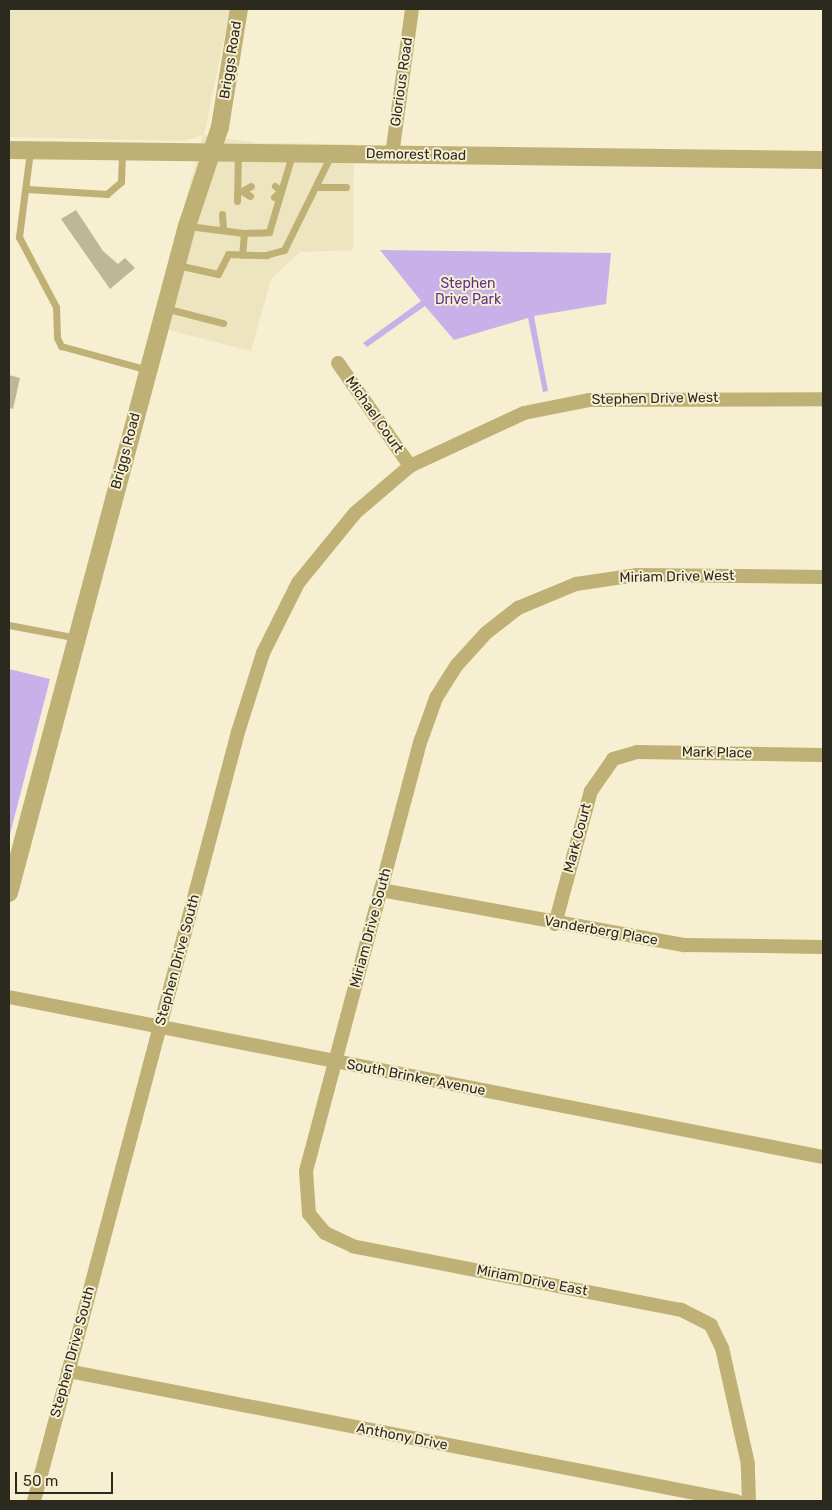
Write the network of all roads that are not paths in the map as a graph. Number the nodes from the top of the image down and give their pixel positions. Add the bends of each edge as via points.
1 (239, 9) edge
2 (412, 9) edge
3 (9, 150) edge
4 (30, 150) junction
5 (122, 152) junction
6 (209, 154) junction
7 (238, 155) junction
8 (292, 155) junction
9 (331, 155) junction
10 (392, 155) junction
11 (823, 160) edge
12 (251, 186) dead end
13 (275, 186) dead end
14 (316, 187) junction
15 (346, 187) dead end
16 (27, 189) junction
17 (234, 191) junction
18 (242, 191) junction
19 (281, 192) junction
20 (250, 196) dead end
21 (274, 196) dead end
22 (227, 198) dead end
23 (237, 201) dead end
24 (222, 214) dead end
25 (232, 218) dead end
26 (187, 226) junction
27 (224, 227) junction
28 (244, 233) junction
29 (242, 255) junction
30 (176, 265) junction
31 (165, 308) junction
32 (223, 323) dead end
33 (338, 363) dead end
34 (148, 370) junction
35 (823, 399) edge
36 (410, 466) junction
37 (823, 577) edge
38 (9, 625) edge
39 (486, 633) joint
40 (77, 638) junction
41 (823, 754) edge
42 (613, 759) joint
43 (381, 890) junction
44 (9, 893) edge
45 (555, 924) junction
46 (823, 947) edge
47 (9, 997) edge
48 (160, 1027) junction
49 (335, 1062) junction
50 (823, 1158) edge
51 (326, 1233) joint
52 (68, 1371) junction
53 (34, 1501) edge
54 (736, 1501) edge
55 (749, 1501) edge

1 - 6 street, Briggs Road via 220,127
2 - 10 street, Glorious Road
3 - 4 street, Demorest Road
4 - 5 street, Demorest Road
4 - 16 lane
5 - 6 street, Demorest Road
5 - 16 lane via 121,182 107,194
6 - 7 street, Demorest Road
6 - 26 street, Briggs Road
7 - 8 street, Demorest Road
7 - 17 lane
8 - 9 street, Demorest Road
8 - 19 lane
9 - 10 street, Demorest Road
9 - 14 lane
10 - 11 street, Demorest Road
12 - 18 lane
13 - 19 lane
14 - 15 lane
14 - 29 lane via 284,250
16 - 34 lane via 19,237 56,307 61,346
17 - 18 lane
17 - 22 lane
17 - 23 lane
18 - 20 lane
19 - 21 lane
19 - 28 lane via 268,235
24 - 27 lane
25 - 27 lane
26 - 27 lane
26 - 30 street, Briggs Road
27 - 28 lane
28 - 29 lane
29 - 30 lane via 228,254 218,274
30 - 31 street, Briggs Road
31 - 32 lane
31 - 34 street, Briggs Road
33 - 36 street, Michael Court
34 - 40 street, Briggs Road
35 - 36 street, Stephen Drive West via 589,400 524,413
36 - 48 street, Stephen Drive South via 355,513 298,583 263,653
37 - 39 street, Miriam Drive West via 607,578 548,593 518,608
38 - 40 lane
39 - 43 street, Miriam Drive South via 436,698
40 - 44 street, Briggs Road
41 - 42 street, Mark Place via 636,752
42 - 45 street, Mark Court via 591,791
43 - 45 street, Vanderberg Place
43 - 49 street, Miriam Drive South
45 - 46 street, Vanderberg Place via 685,945
47 - 48 street, South Brinker Avenue
48 - 49 street, South Brinker Avenue
48 - 52 street, Stephen Drive South
49 - 50 street, South Brinker Avenue
49 - 51 street, Miriam Drive South via 306,1172 309,1214
51 - 55 street, Miriam Drive East via 353,1246 698,1315 711,1325 722,1348 749,1472
52 - 53 street, Stephen Drive South
52 - 54 street, Anthony Drive

